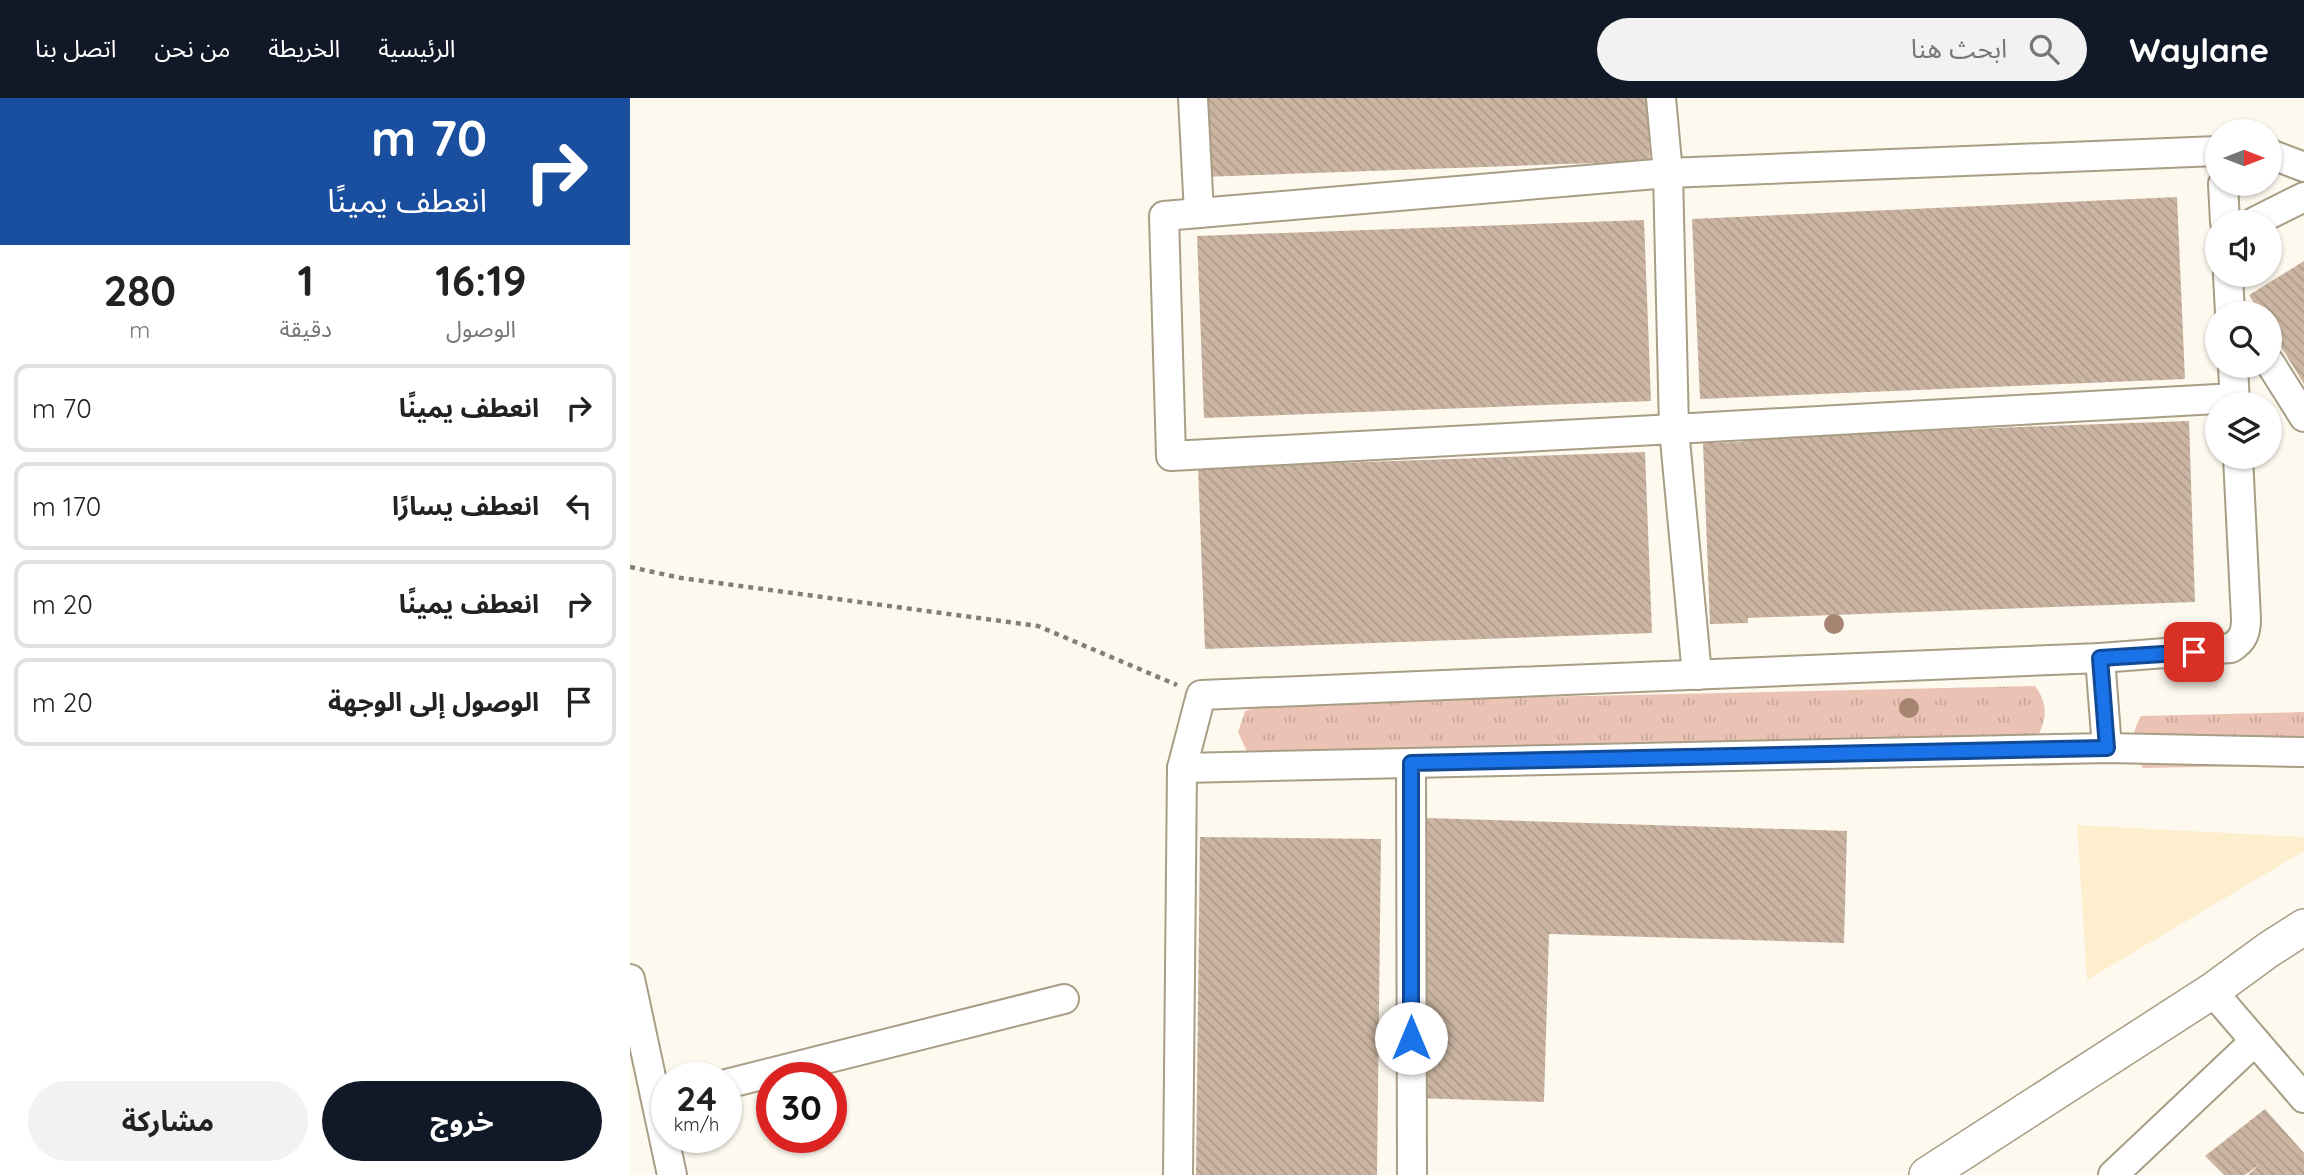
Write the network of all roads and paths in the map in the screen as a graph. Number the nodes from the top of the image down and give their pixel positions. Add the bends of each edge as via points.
1 (1193, 98) edge
2 (1661, 98) edge
3 (2205, 151) edge
4 (2282, 159) edge
5 (2304, 167) edge
6 (1668, 173) junction
7 (2304, 197) edge
8 (2278, 210) edge
9 (1199, 213) junction
10 (2279, 378) edge
11 (2205, 402) edge
12 (2304, 417) edge
13 (1674, 429) junction
14 (2239, 469) edge
15 (630, 567) edge
16 (2100, 658) junction
17 (1697, 675) junction
18 (1201, 695) junction
19 (2107, 748) junction
20 (2304, 752) edge
21 (1411, 763) junction
22 (1182, 768) junction
23 (2304, 927) edge
24 (630, 979) edge
25 (2212, 991) junction
26 (1064, 999) dead end
27 (2255, 1041) junction
28 (651, 1062) edge
29 (742, 1080) edge
30 (2304, 1098) edge
31 (669, 1153) edge
32 (672, 1175) edge
33 (1178, 1175) edge
34 (1412, 1175) edge
35 (1927, 1175) edge
36 (2113, 1175) edge

1 - 9 street
2 - 6 street
3 - 6 street
4 - 5 street
6 - 9 street
6 - 13 street
7 - 8 street
9 - 13 street via 1164,216 1171,456
10 - 12 street
11 - 13 street
13 - 17 street
14 - 16 street via 2246,619 2240,642 2217,650
15 - 18 path via 681,578 1038,626
16 - 17 street
16 - 19 street
17 - 18 street
18 - 22 street
19 - 20 street
19 - 21 street
21 - 22 street
21 - 34 street
22 - 33 street
23 - 25 street
24 - 28 street
25 - 27 street
25 - 35 street
26 - 29 street
27 - 30 street
27 - 36 street
31 - 32 street

